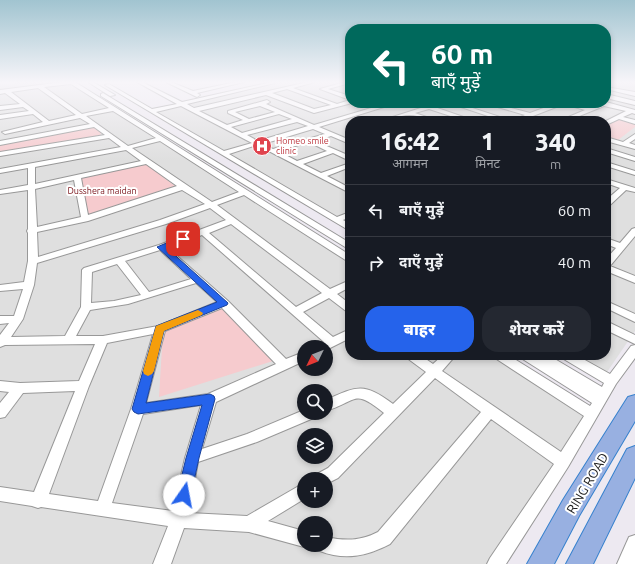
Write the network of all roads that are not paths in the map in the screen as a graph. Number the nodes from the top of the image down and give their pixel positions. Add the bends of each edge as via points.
1 (29, 108) edge
2 (71, 108) edge
3 (127, 108) edge
4 (132, 108) edge
5 (146, 108) edge
6 (163, 108) edge
7 (191, 108) edge
8 (201, 108) edge
9 (244, 108) edge
10 (271, 108) edge
11 (307, 108) edge
12 (325, 108) edge
13 (378, 108) edge
14 (425, 108) edge
15 (433, 108) edge
16 (469, 108) edge
17 (507, 108) edge
18 (548, 108) edge
19 (623, 108) edge
20 (113, 109) joint
21 (589, 109) edge
22 (194, 110) junction
23 (151, 111) junction
24 (633, 111) edge
25 (34, 112) junction
26 (280, 112) junction
27 (410, 113) junction
28 (530, 115) joint
29 (82, 116) junction
30 (349, 116) edge
31 (400, 116) edge
32 (418, 116) edge
33 (457, 116) edge
34 (493, 116) edge
35 (573, 116) edge
36 (0, 117) edge
37 (345, 117) edge
38 (618, 117) junction
39 (297, 120) junction
40 (611, 120) edge
41 (249, 121) junction
42 (635, 122) edge
43 (48, 123) junction
44 (96, 125) junction
45 (312, 126) junction
46 (226, 127) junction
47 (5, 132) dead end
48 (331, 134) junction
49 (241, 135) junction
50 (111, 136) junction
51 (635, 136) edge
52 (160, 139) junction
53 (309, 140) junction
54 (345, 140) edge
55 (611, 140) edge
56 (0, 143) edge
57 (258, 143) junction
58 (624, 144) junction
59 (635, 147) edge
60 (126, 148) junction
61 (272, 151) junction
62 (333, 151) junction
63 (611, 152) edge
64 (224, 153) junction
65 (0, 154) edge
66 (204, 154) junction
67 (345, 157) edge
68 (635, 159) edge
69 (146, 162) junction
70 (296, 164) junction
71 (32, 166) junction
72 (611, 166) edge
73 (345, 167) edge
74 (0, 171) edge
75 (635, 173) edge
76 (77, 176) junction
77 (320, 176) junction
78 (611, 182) edge
79 (32, 187) junction
80 (183, 187) junction
81 (345, 187) edge
82 (625, 187) junction
83 (635, 190) edge
84 (0, 192) edge
85 (245, 192) junction
86 (611, 200) edge
87 (210, 204) junction
88 (345, 216) edge
89 (85, 219) junction
90 (336, 220) junction
91 (232, 221) junction
92 (345, 225) edge
93 (31, 231) junction
94 (202, 231) junction
95 (635, 231) edge
96 (345, 237) edge
97 (611, 243) edge
98 (345, 244) edge
99 (162, 247) junction
100 (622, 247) junction
101 (345, 256) edge
102 (119, 260) junction
103 (33, 261) junction
104 (611, 261) edge
105 (611, 269) edge
106 (197, 280) junction
107 (635, 280) edge
108 (30, 285) junction
109 (345, 286) edge
110 (0, 288) edge
111 (329, 294) junction
112 (147, 296) junction
113 (224, 303) junction
114 (345, 305) edge
115 (611, 306) edge
116 (86, 307) junction
117 (295, 312) junction
118 (635, 318) edge
119 (18, 319) junction
120 (0, 320) edge
121 (611, 328) edge
122 (160, 329) junction
123 (345, 336) edge
124 (103, 340) junction
125 (323, 340) edge
126 (635, 340) edge
127 (68, 341) junction
128 (1, 342) edge
129 (333, 342) edge
130 (635, 349) edge
131 (297, 359) edge
132 (418, 360) edge
133 (445, 360) edge
134 (507, 360) edge
135 (543, 360) edge
136 (575, 360) edge
137 (284, 365) junction
138 (434, 372) junction
139 (612, 382) junction
140 (0, 386) edge
141 (83, 386) junction
142 (20, 388) junction
143 (602, 398) junction
144 (210, 399) junction
145 (333, 403) edge
146 (635, 403) edge
147 (138, 409) junction
148 (490, 411) junction
149 (0, 413) edge
150 (394, 413) junction
151 (592, 414) junction
152 (297, 419) edge
153 (635, 456) edge
154 (192, 458) junction
155 (563, 462) junction
156 (333, 473) edge
157 (0, 494) edge
158 (297, 494) edge
159 (38, 501) junction
160 (102, 510) junction
161 (178, 520) junction
162 (249, 524) junction
163 (297, 537) edge
164 (635, 543) edge
165 (333, 547) edge
166 (162, 564) edge
167 (496, 564) edge
168 (540, 564) edge
169 (580, 564) edge
170 (626, 564) edge

1 - 25 street
2 - 29 street
3 - 66 street
4 - 66 street
5 - 23 street
6 - 23 street
7 - 22 street
8 - 22 street
9 - 41 street via 230,112
10 - 26 street
11 - 12 street via 314,111
13 - 30 street
14 - 27 street
15 - 33 street
16 - 34 street
17 - 28 street
18 - 28 street
19 - 24 street
20 - 29 street
20 - 52 street
21 - 35 street
22 - 46 street
23 - 64 street
24 - 38 street
25 - 36 street
25 - 43 street
26 - 39 street
26 - 41 street
27 - 31 street
27 - 32 street
29 - 43 street
29 - 44 street
37 - 45 street
38 - 40 street
38 - 42 street
39 - 45 street
39 - 49 street
41 - 46 street
43 - 47 street
44 - 50 street
44 - 56 street
45 - 48 street
45 - 57 street
46 - 49 street
48 - 53 street
48 - 54 street
49 - 57 street
50 - 60 street
50 - 65 street
51 - 58 street
52 - 60 street
52 - 85 street
53 - 61 street
53 - 62 street
55 - 58 street
57 - 61 street
57 - 64 street
58 - 59 street
60 - 69 street
60 - 71 street
61 - 70 street
62 - 67 street
62 - 70 street
63 - 68 street
64 - 90 street
66 - 96 street
66 - 98 street
69 - 76 street
69 - 80 street
70 - 77 street
71 - 74 street
71 - 79 street
72 - 75 street
73 - 77 street
76 - 79 street
76 - 89 street
77 - 81 street
78 - 82 street
79 - 84 street
79 - 93 street
80 - 87 street
80 - 89 street
82 - 83 street
82 - 86 street
85 - 87 street
85 - 101 street
87 - 91 street
87 - 103 street via 126,234
88 - 90 street
89 - 93 street
90 - 92 street
91 - 94 street
91 - 111 street
93 - 103 street
94 - 99 street
94 - 117 street
95 - 100 street
97 - 100 street
99 - 102 street
99 - 106 street
100 - 104 street
102 - 112 street
102 - 116 street via 87,270
103 - 108 street
105 - 107 street
106 - 112 street
106 - 113 street
108 - 110 street
108 - 119 street
109 - 111 street
111 - 114 street
111 - 117 street
112 - 116 street
113 - 122 street
113 - 137 street
115 - 118 street
116 - 127 street
117 - 125 street
119 - 120 street
119 - 128 street
121 - 126 street
122 - 124 street
122 - 147 street
123 - 129 street
124 - 127 street
124 - 141 street
127 - 128 street
130 - 139 street
131 - 137 street
132 - 138 street
133 - 138 street
134 - 151 street
135 - 143 street
136 - 139 street
137 - 144 street
138 - 148 street
138 - 150 street
139 - 143 street
140 - 142 street
141 - 142 street
141 - 159 street
142 - 149 street
143 - 151 street
144 - 147 street
144 - 154 street
145 - 150 street via 363,391 371,394
146 - 168 highway, RING ROAD
147 - 160 street
148 - 155 street
148 - 165 street via 384,538 373,544 342,550
150 - 156 street
151 - 155 street
152 - 154 street via 257,437
153 - 169 highway
154 - 161 street
155 - 167 street
157 - 159 street
158 - 162 street
159 - 160 street
160 - 161 street
161 - 162 street
161 - 166 street
162 - 163 street
164 - 170 street

